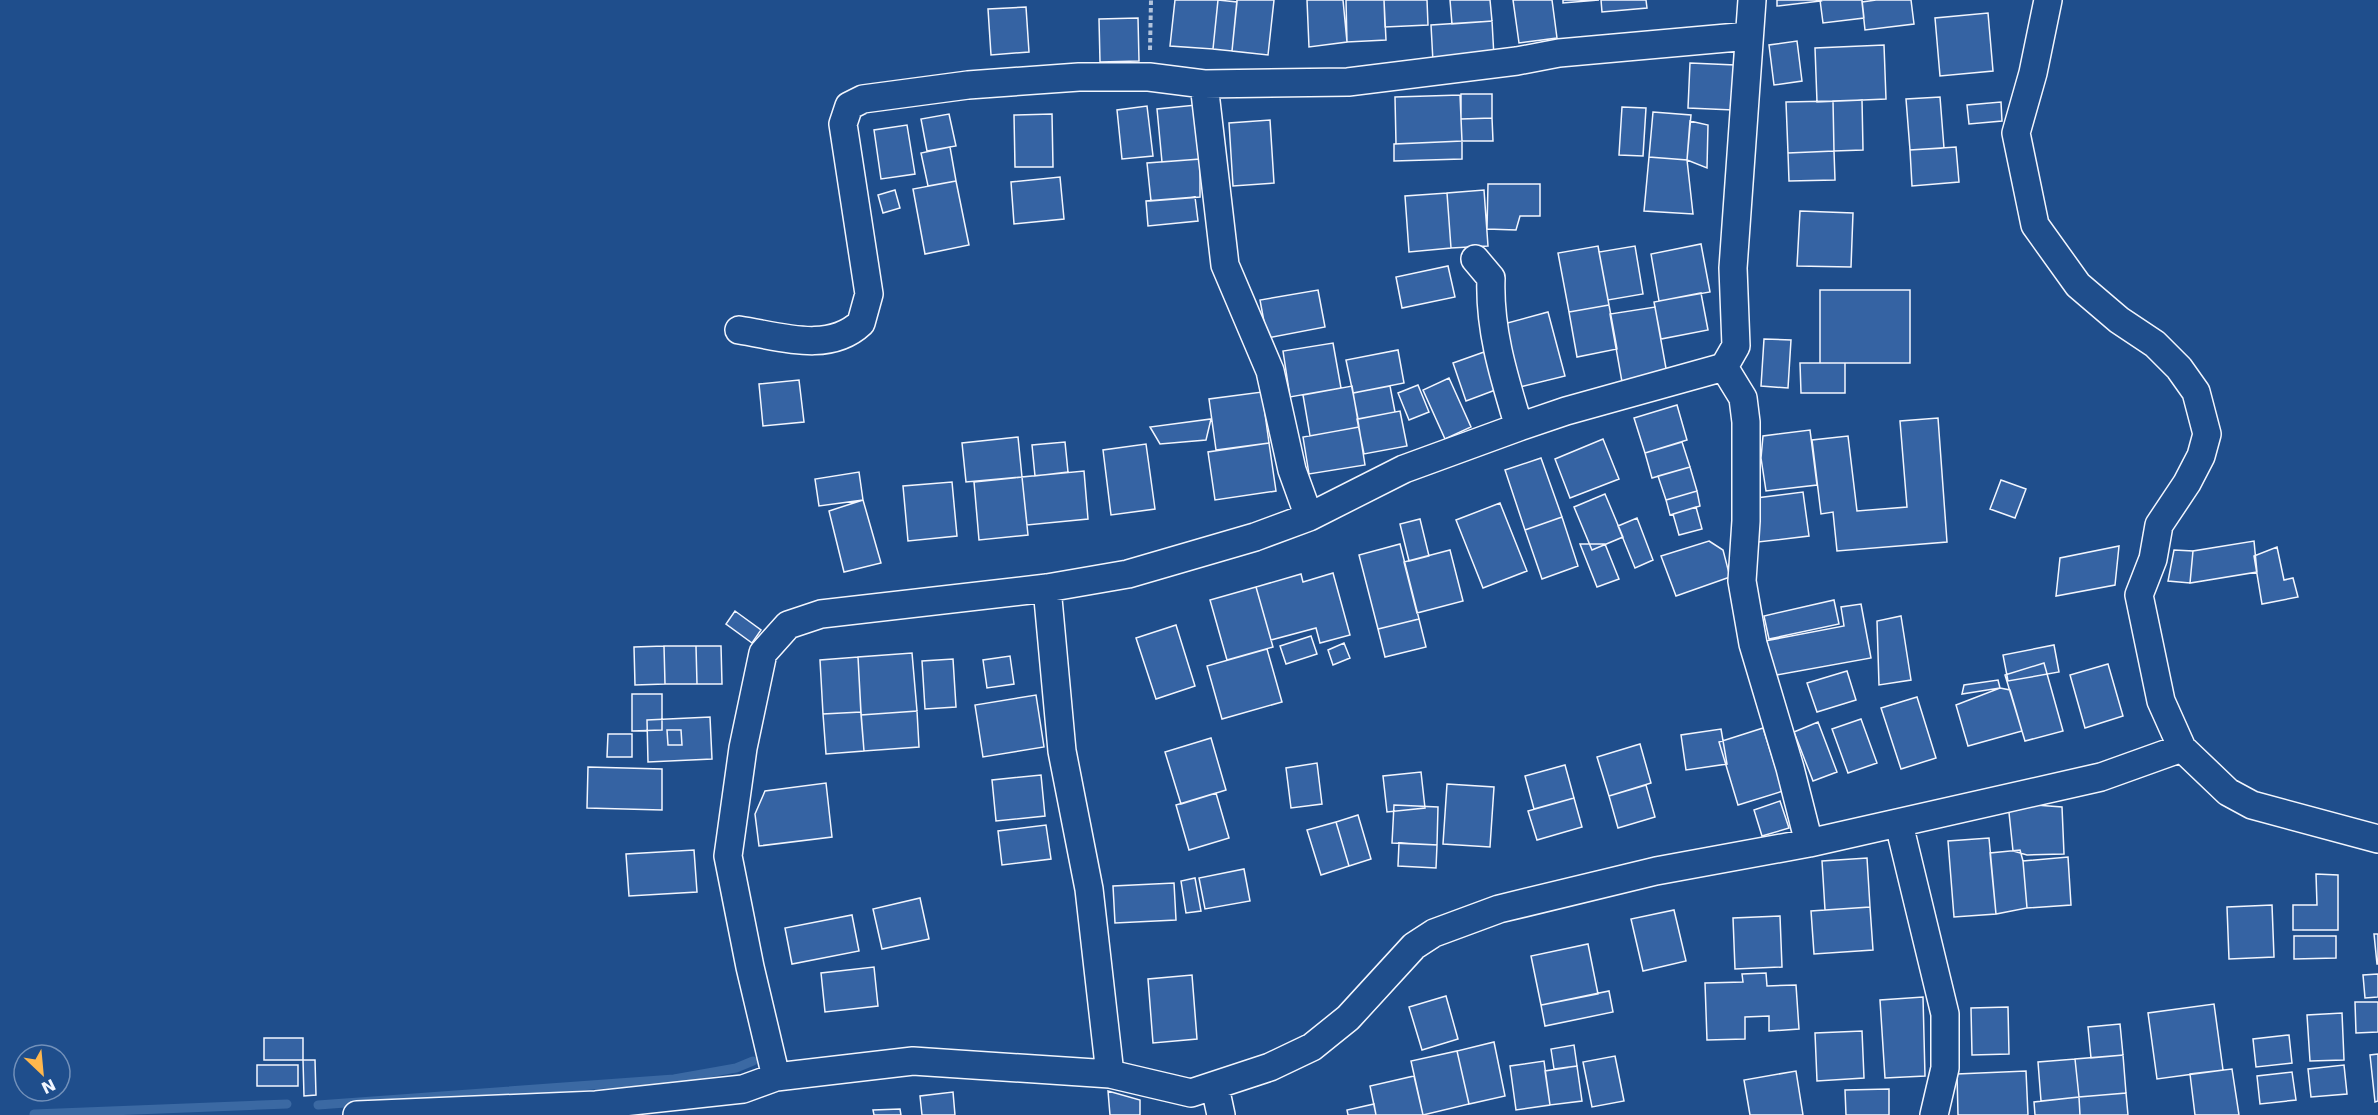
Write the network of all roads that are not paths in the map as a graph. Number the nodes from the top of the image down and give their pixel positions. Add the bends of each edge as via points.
1 (1752, 0) edge
2 (2048, 0) edge
3 (1749, 36) junction
4 (1204, 84) junction
5 (1475, 259) dead end
6 (740, 330) dead end
7 (1724, 367) junction
8 (1519, 427) junction
9 (1309, 517) junction
10 (1047, 588) junction
11 (2182, 748) junction
12 (1899, 824) junction
13 (2378, 839) edge
14 (1809, 843) junction
15 (1110, 1074) junction
16 (776, 1077) junction
17 (1215, 1087) junction
18 (395, 1114) edge
19 (357, 1115) edge
20 (1221, 1115) edge
21 (1934, 1115) edge

1 - 3 street
2 - 11 street via 2016,133 2034,225 2078,285 2119,320 2156,344 2179,368 2196,392 2207,434 2187,483 2159,525 2139,595 2161,701
3 - 4 street via 1559,53 1348,82
3 - 7 street via 1733,268 1736,346
4 - 6 street via 1149,77 1079,77 968,85 863,99 849,106 843,124 869,294 861,323 840,337 820,342
4 - 9 street via 1226,265 1270,371 1292,470
5 - 8 street via 1491,278 1496,351
7 - 8 street
7 - 14 street via 1743,398 1746,422 1742,581 1753,644
8 - 9 street via 1404,468
9 - 10 street via 1128,574
10 - 15 street via 1062,751 1089,889
10 - 16 street via 821,614 788,625 763,652 742,748 729,856
11 - 12 street via 2101,777
11 - 13 street via 2228,792 2252,805
12 - 14 street
12 - 21 street via 1945,1014 1945,1068
14 - 17 street via 1563,892 1499,909 1434,933 1413,946 1348,1018 1312,1047 1270,1068
15 - 16 street via 913,1061
15 - 17 street via 1191,1093
16 - 18 street via 743,1089 596,1105
17 - 20 street
18 - 19 street

